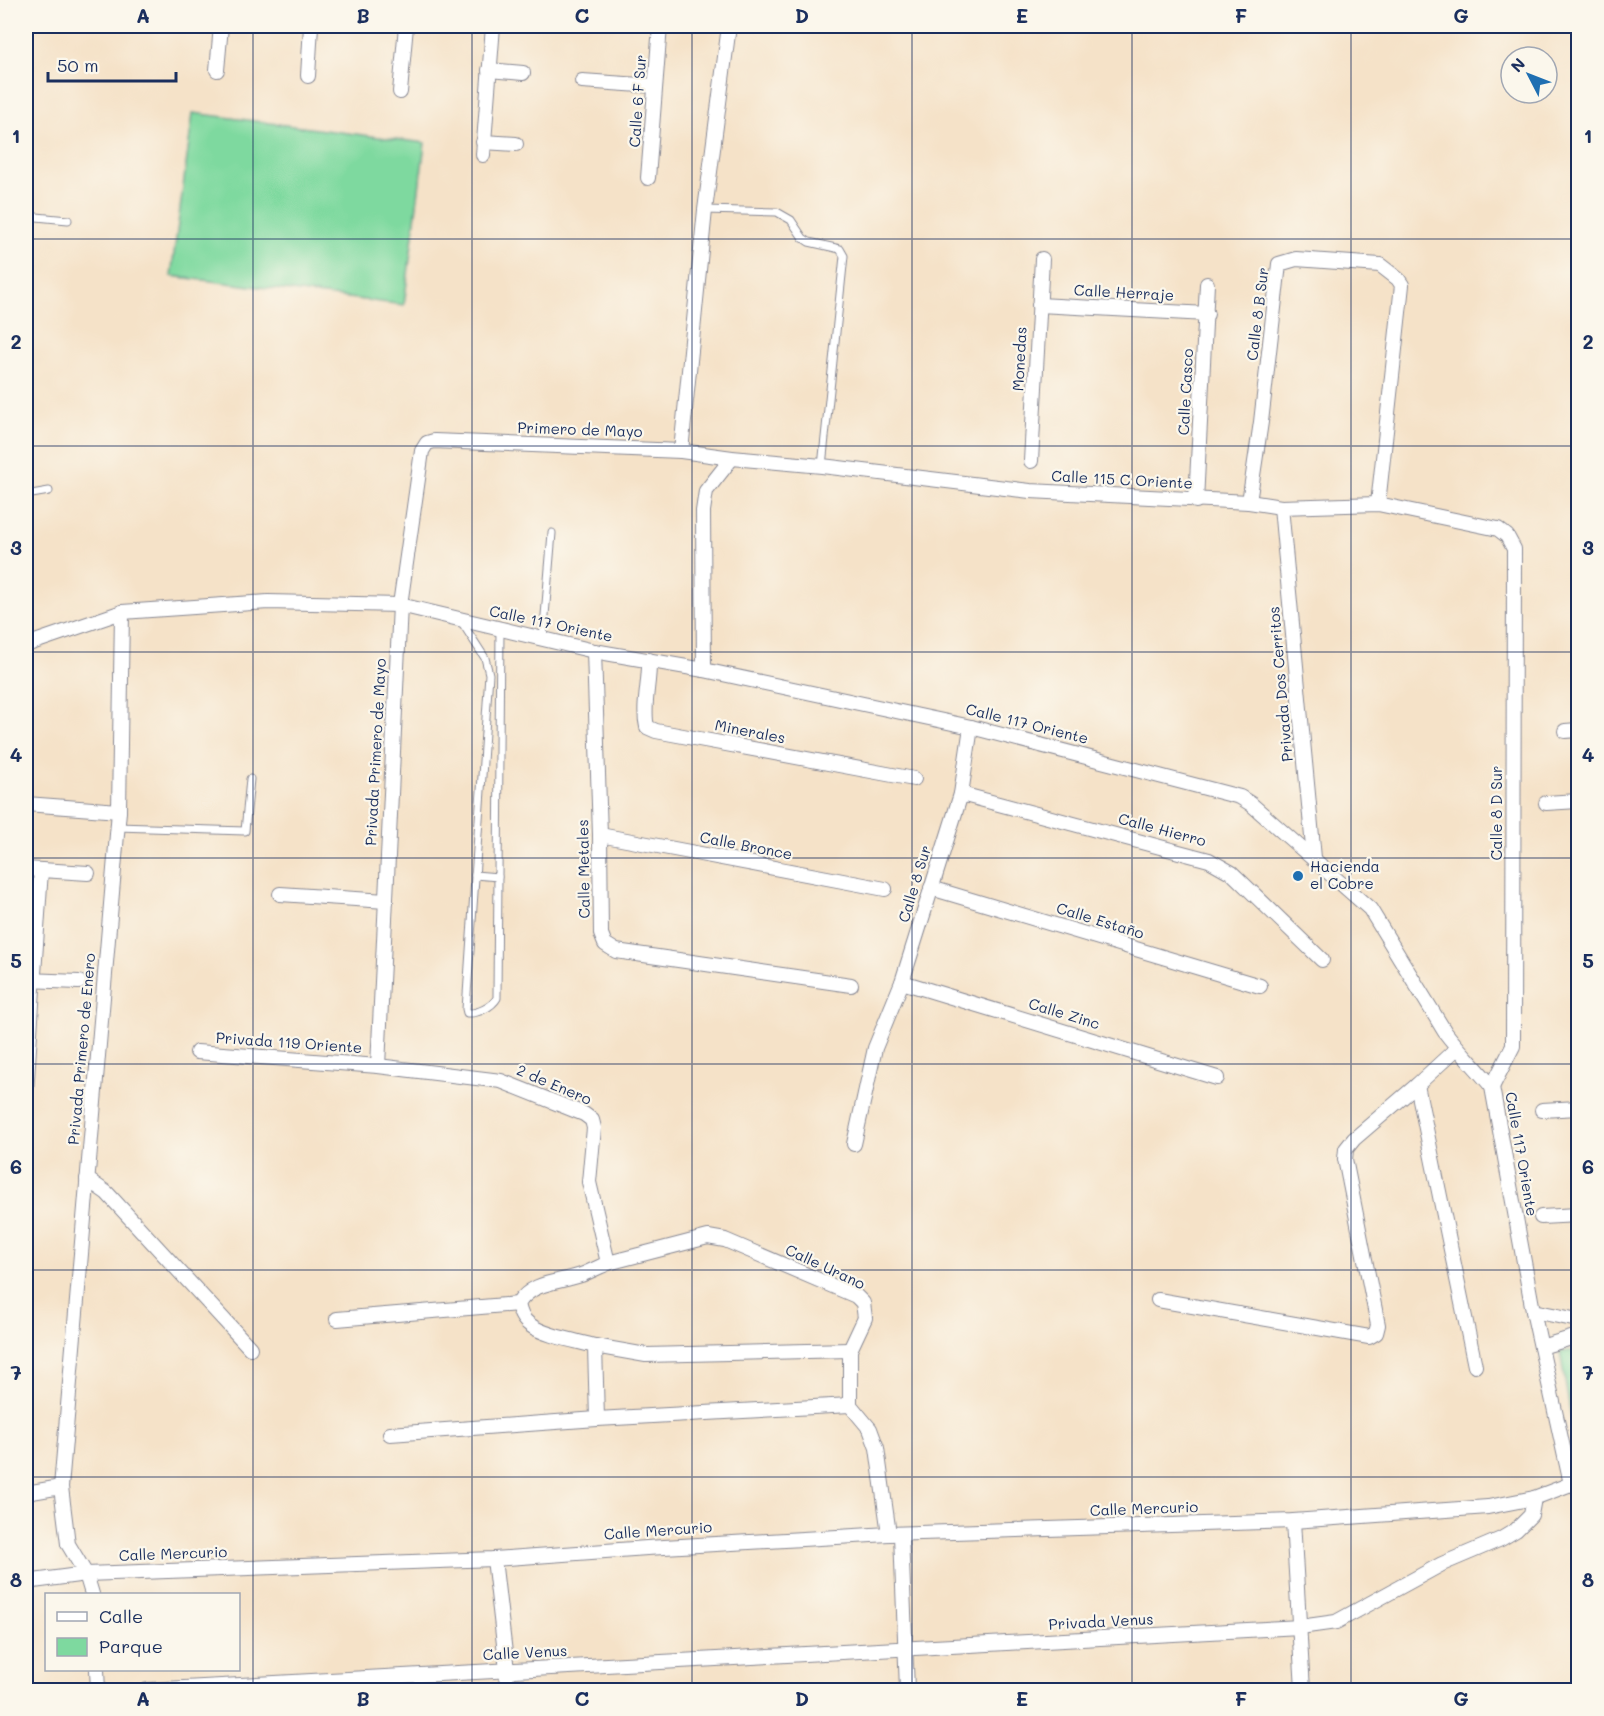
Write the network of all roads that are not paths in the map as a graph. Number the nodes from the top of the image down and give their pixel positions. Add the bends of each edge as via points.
1 (221, 26) edge
2 (311, 26) edge
3 (406, 26) edge
4 (493, 26) edge
5 (660, 26) edge
6 (729, 26) edge
7 (217, 70) dead end
8 (489, 70) junction
9 (523, 74) dead end
10 (308, 76) dead end
11 (582, 81) dead end
12 (655, 86) junction
13 (400, 92) dead end
14 (516, 144) dead end
15 (648, 178) dead end
16 (705, 210) junction
17 (26, 216) edge
18 (69, 220) dead end
19 (1042, 259) dead end
20 (1208, 284) dead end
21 (1039, 305) junction
22 (1207, 314) junction
23 (427, 443) joint
24 (681, 451) junction
25 (732, 458) junction
26 (1031, 461) dead end
27 (822, 466) junction
28 (49, 490) dead end
29 (26, 495) edge
30 (1196, 501) junction
31 (1249, 502) junction
32 (1378, 504) junction
33 (1281, 507) junction
34 (552, 533) dead end
35 (1507, 536) joint
36 (400, 605) junction
37 (122, 612) junction
38 (461, 620) junction
39 (500, 629) junction
40 (543, 639) junction
41 (26, 645) edge
42 (594, 651) junction
43 (650, 660) junction
44 (704, 670) junction
45 (971, 727) junction
46 (483, 762) junction
47 (499, 763) junction
48 (250, 779) dead end
49 (914, 779) dead end
50 (961, 794) junction
51 (1578, 801) edge
52 (1546, 802) dead end
53 (26, 804) edge
54 (119, 811) junction
55 (117, 827) junction
56 (600, 835) junction
57 (1314, 858) junction
58 (26, 869) edge
59 (41, 870) junction
60 (88, 873) dead end
61 (475, 875) junction
62 (498, 877) junction
63 (931, 888) junction
64 (885, 889) dead end
65 (280, 894) dead end
66 (386, 902) junction
67 (1322, 960) dead end
68 (29, 980) edge
69 (79, 982) dead end
70 (902, 982) junction
71 (851, 985) dead end
72 (1260, 986) dead end
73 (28, 1016) edge
74 (1457, 1048) junction
75 (197, 1052) dead end
76 (378, 1066) junction
77 (1216, 1078) dead end
78 (1417, 1085) junction
79 (1492, 1087) junction
80 (26, 1093) edge
81 (1578, 1108) edge
82 (1542, 1110) dead end
83 (854, 1144) dead end
84 (87, 1179) junction
85 (1578, 1215) edge
86 (1540, 1217) dead end
87 (608, 1263) junction
88 (1158, 1300) dead end
89 (518, 1304) junction
90 (1533, 1311) junction
91 (337, 1319) dead end
92 (1578, 1320) edge
93 (1578, 1336) edge
94 (596, 1346) junction
95 (1541, 1347) junction
96 (250, 1348) dead end
97 (850, 1350) junction
98 (1475, 1366) dead end
99 (850, 1405) junction
100 (597, 1419) junction
101 (390, 1434) dead end
102 (1575, 1486) edge
103 (61, 1487) junction
104 (26, 1493) edge
105 (1534, 1498) junction
106 (1293, 1521) junction
107 (895, 1534) junction
108 (494, 1559) junction
109 (86, 1574) junction
110 (26, 1582) edge
111 (92, 1593) edge
112 (1300, 1627) junction
113 (905, 1649) junction
114 (507, 1670) junction
115 (97, 1671) edge
116 (98, 1690) edge
117 (147, 1690) edge
118 (506, 1690) edge
119 (907, 1690) edge
120 (1303, 1690) edge

1 - 7 street
2 - 10 street
3 - 13 street
4 - 8 street
5 - 12 street, Calle 6 F Sur
6 - 16 street
8 - 9 street
8 - 14 street via 483,148
11 - 12 street
12 - 15 street, Calle 6 F Sur
16 - 24 street
16 - 27 lane via 777,212 791,220 809,242 840,249 844,256
17 - 18 lane
19 - 21 street, Monedas
20 - 22 street, Calle Casco
21 - 22 street, Calle Herraje
21 - 26 street, Monedas
22 - 30 street, Calle Casco
23 - 24 street, Primero de Mayo
23 - 36 street, Privada Primero de Mayo via 422,451
24 - 25 street, Primero de Mayo
25 - 27 street, Calle 115 C Oriente
25 - 44 street via 706,491 703,511
27 - 30 street, Calle 115 C Oriente via 1030,491
28 - 29 lane
30 - 31 street, Calle 115 C Oriente
31 - 32 street, Calle 8 B Sur via 1279,264 1296,259 1380,265 1402,285
31 - 33 street, Calle 115 C Oriente
32 - 33 street, Calle 115 C Oriente
32 - 35 street, Calle 115 C Oriente via 1498,529
33 - 57 street, Privada Dos Cerritos
34 - 40 lane
35 - 79 street, Calle 8 D Sur via 1514,549 1513,1046
36 - 37 street, Calle 117 Oriente via 268,602
36 - 38 street, Calle 117 Oriente
36 - 66 street, Privada Primero de Mayo
37 - 41 street, Calle 117 Oriente
37 - 54 street, Privada Primero de Enero
38 - 39 street, Calle 117 Oriente
38 - 46 lane via 488,666
39 - 40 street, Calle 117 Oriente
39 - 47 lane
40 - 42 street, Calle 117 Oriente
42 - 43 street, Calle 117 Oriente
42 - 56 street, Calle Metales
43 - 44 street, Calle 117 Oriente
43 - 49 street, Minerales via 647,728
44 - 45 street, Calle 117 Oriente
45 - 50 street, Calle 8 Sur
45 - 57 street, Calle 117 Oriente via 1230,793 1251,804
46 - 47 lane
46 - 61 lane
47 - 62 lane
48 - 55 lane via 245,831
50 - 63 street, Calle 8 Sur
50 - 67 street, Calle Hierro via 1221,865
51 - 52 street
53 - 54 street
54 - 55 street, Privada Primero de Enero
55 - 84 street, Privada Primero de Enero
56 - 64 street, Calle Bronce
56 - 71 street, Calle Metales via 601,934 610,948
57 - 74 street, Calle 117 Oriente via 1370,909
58 - 59 street
59 - 60 street
59 - 68 street
61 - 62 lane
61 - 62 lane via 466,1009 471,1014 497,998
63 - 70 street, Calle 8 Sur
63 - 72 street, Calle Estaño
65 - 66 street
66 - 76 street, Privada Primero de Mayo
68 - 69 street
68 - 73 street
70 - 77 street, Calle Zinc
70 - 83 street, Calle 8 Sur via 875,1048
73 - 80 street
74 - 78 street
74 - 79 street, Calle 117 Oriente
75 - 76 street, Privada 119 Oriente
76 - 87 street, 2 de Enero via 501,1081 592,1119 589,1182
78 - 88 street via 1346,1149 1378,1325 1376,1333 1369,1337
78 - 98 street
79 - 90 street, Calle 117 Oriente
81 - 82 street
84 - 96 street via 107,1193
84 - 103 street, Privada Primero de Enero
85 - 86 street
87 - 89 street via 581,1275 537,1286 524,1294
87 - 97 street, Calle Urano via 708,1237 725,1240 856,1296 863,1303 865,1318
89 - 91 street
89 - 94 street via 520,1315 540,1330
90 - 92 street
90 - 95 street, Calle 117 Oriente
93 - 95 street
94 - 97 street via 646,1355
94 - 100 street
95 - 102 street, Calle 117 Oriente
97 - 99 street, Calle Urano
99 - 100 street
99 - 107 street via 870,1429 877,1448
100 - 101 street
102 - 105 street, Calle Mercurio
103 - 104 street
103 - 109 street, Privada Primero de Enero via 68,1544
105 - 106 street, Calle Mercurio via 1488,1507
105 - 112 street, Privada Venus via 1531,1515 1502,1539 1442,1564 1336,1623
106 - 107 street, Calle Mercurio
106 - 112 street
107 - 108 street, Calle Mercurio
107 - 113 street
108 - 109 street, Calle Mercurio
108 - 114 street
109 - 110 street, Calle Mercurio
109 - 111 street, Privada Primero de Enero
112 - 113 street, Privada Venus
112 - 120 street
113 - 114 street, Calle Venus
113 - 119 street
114 - 117 street, Calle Venus
114 - 118 street
115 - 116 street

